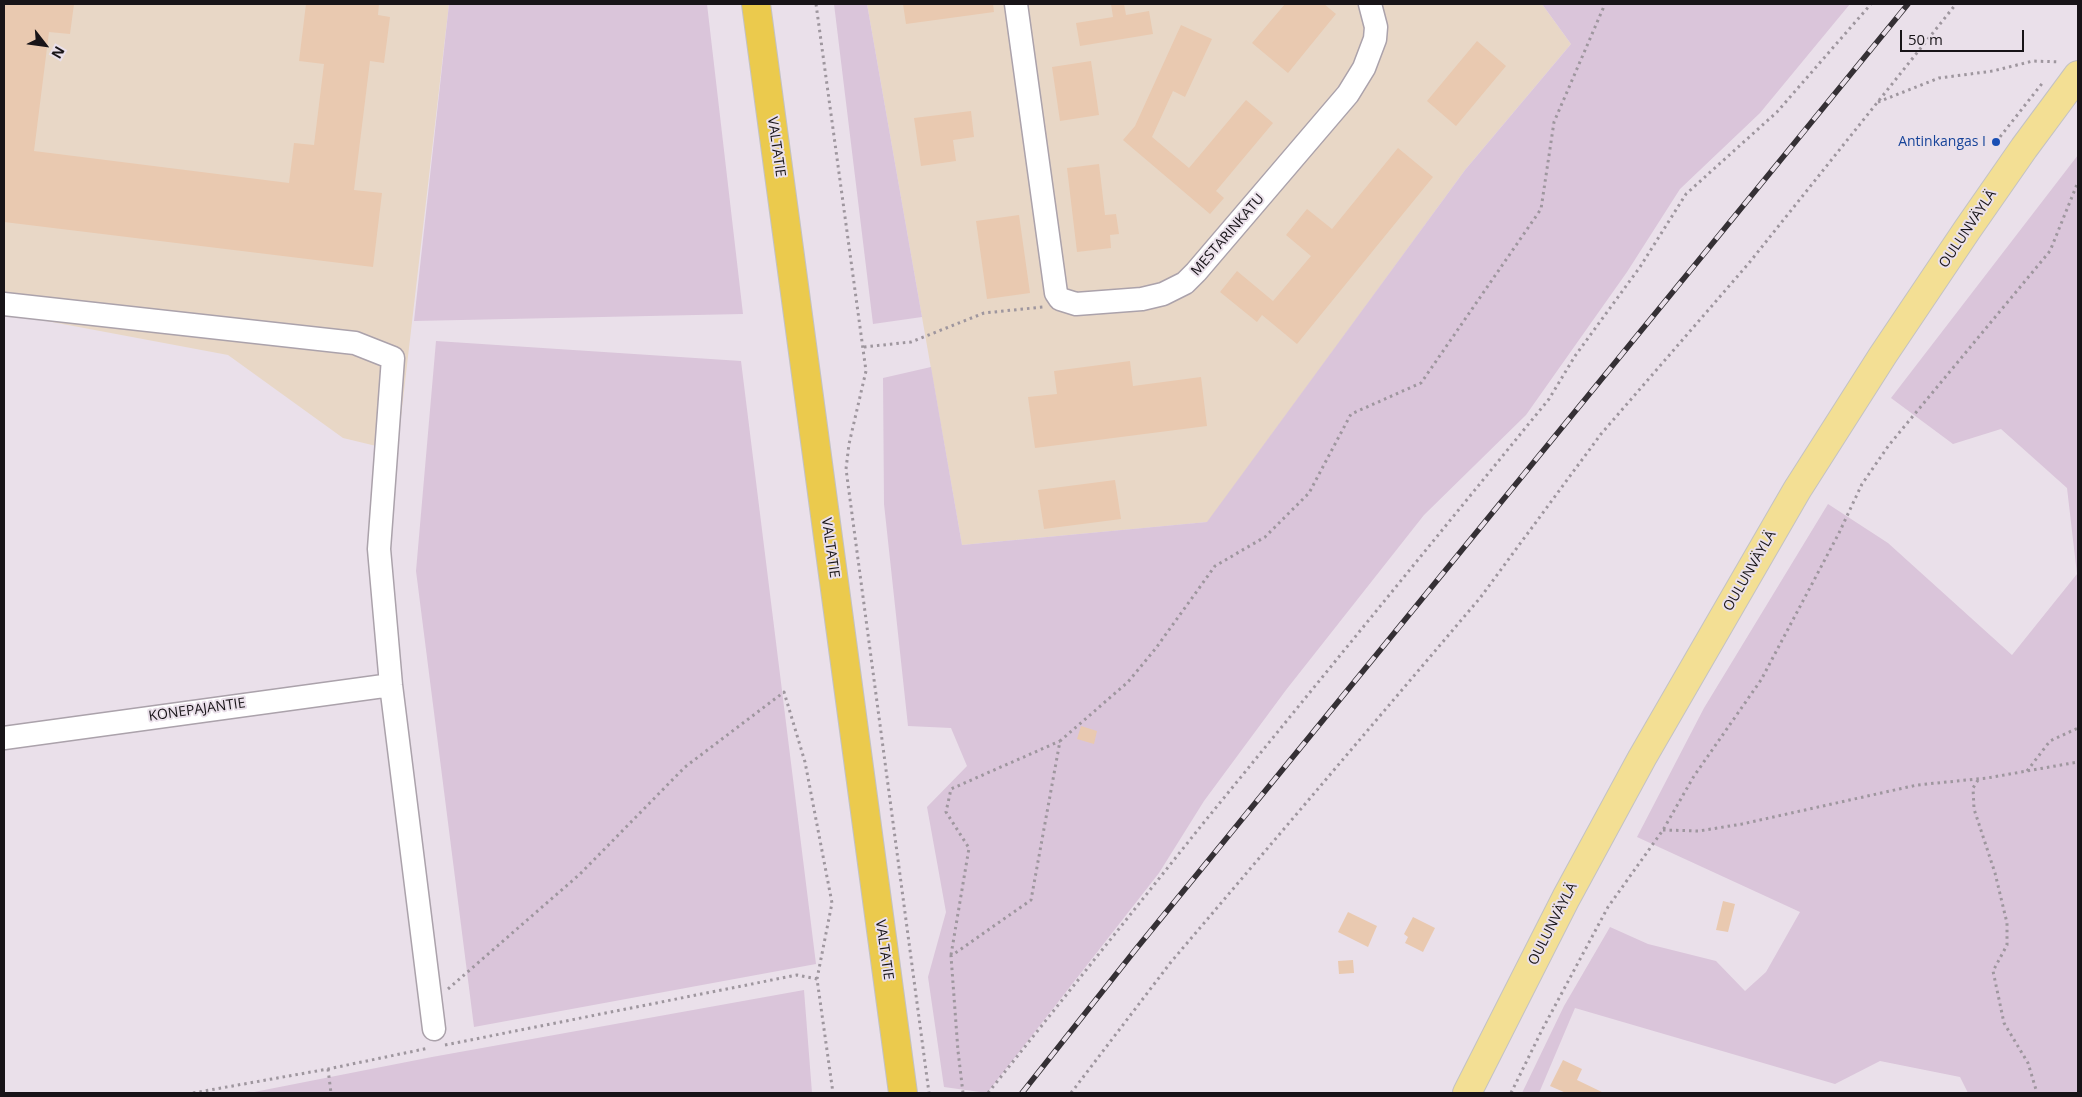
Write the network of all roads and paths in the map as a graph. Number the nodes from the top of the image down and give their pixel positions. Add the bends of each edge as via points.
1 (756, 4) edge
2 (816, 4) edge
3 (1016, 4) edge
4 (1370, 4) edge
5 (1604, 4) edge
6 (1871, 4) edge
7 (1956, 4) edge
8 (2069, 68) edge
9 (1877, 102) junction
10 (2078, 182) edge
11 (4, 304) edge
12 (1076, 304) junction
13 (864, 347) junction
14 (390, 685) junction
15 (2078, 728) edge
16 (4, 738) edge
17 (1060, 741) junction
18 (2078, 762) edge
19 (2026, 772) junction
20 (1979, 779) junction
21 (1663, 830) junction
22 (951, 956) junction
23 (817, 979) junction
24 (444, 992) dead end
25 (430, 1038) junction
26 (328, 1069) junction
27 (193, 1093) edge
28 (331, 1093) edge
29 (833, 1093) edge
30 (903, 1093) edge
31 (929, 1093) edge
32 (963, 1093) edge
33 (988, 1093) edge
34 (1071, 1093) edge
35 (1467, 1093) edge
36 (1511, 1093) edge
37 (2037, 1093) edge

1 - 30 highway, VALTATIE
2 - 13 path
3 - 12 street via 1056,293 1060,299
4 - 12 street, MESTARINKATU via 1376,27 1375,40 1364,68 1348,94 1196,272 1185,283 1163,294 1142,299
5 - 17 path via 1554,122 1541,210 1421,383 1351,414 1309,493 1265,537 1215,566 1128,682
6 - 33 path via 1777,112 1686,194 1640,268 1575,356 1549,400
7 - 9 path
8 - 9 path via 2032,61 1993,71 1939,78
8 - 35 main road, OULUNVÄYLÄ via 2024,148 1883,355 1798,490 1642,758 1566,898
9 - 34 path via 1748,263 1601,434 1480,598 1171,962
10 - 21 path via 2050,251 1889,446 1862,484 1761,680 1694,776
11 - 14 street via 355,343 393,358 379,549
12 - 13 path via 984,312 910,342
13 - 31 path via 865,379 848,444 846,469
14 - 16 street, KONEPAJANTIE
14 - 25 street
15 - 19 path via 2050,741
17 - 22 path via 1032,900
17 - 22 path via 950,788 946,812 969,848
18 - 19 path
19 - 20 path
20 - 21 path via 1917,785 1700,831
20 - 37 path via 1973,788 1974,809 2007,923 2007,945 1993,971 2004,1023 2028,1063
21 - 36 path via 1608,907
22 - 32 path
23 - 24 path via 832,903 805,762 784,692 685,767 580,874
23 - 25 path via 797,975
23 - 29 path
25 - 26 path
26 - 27 path
26 - 28 path

